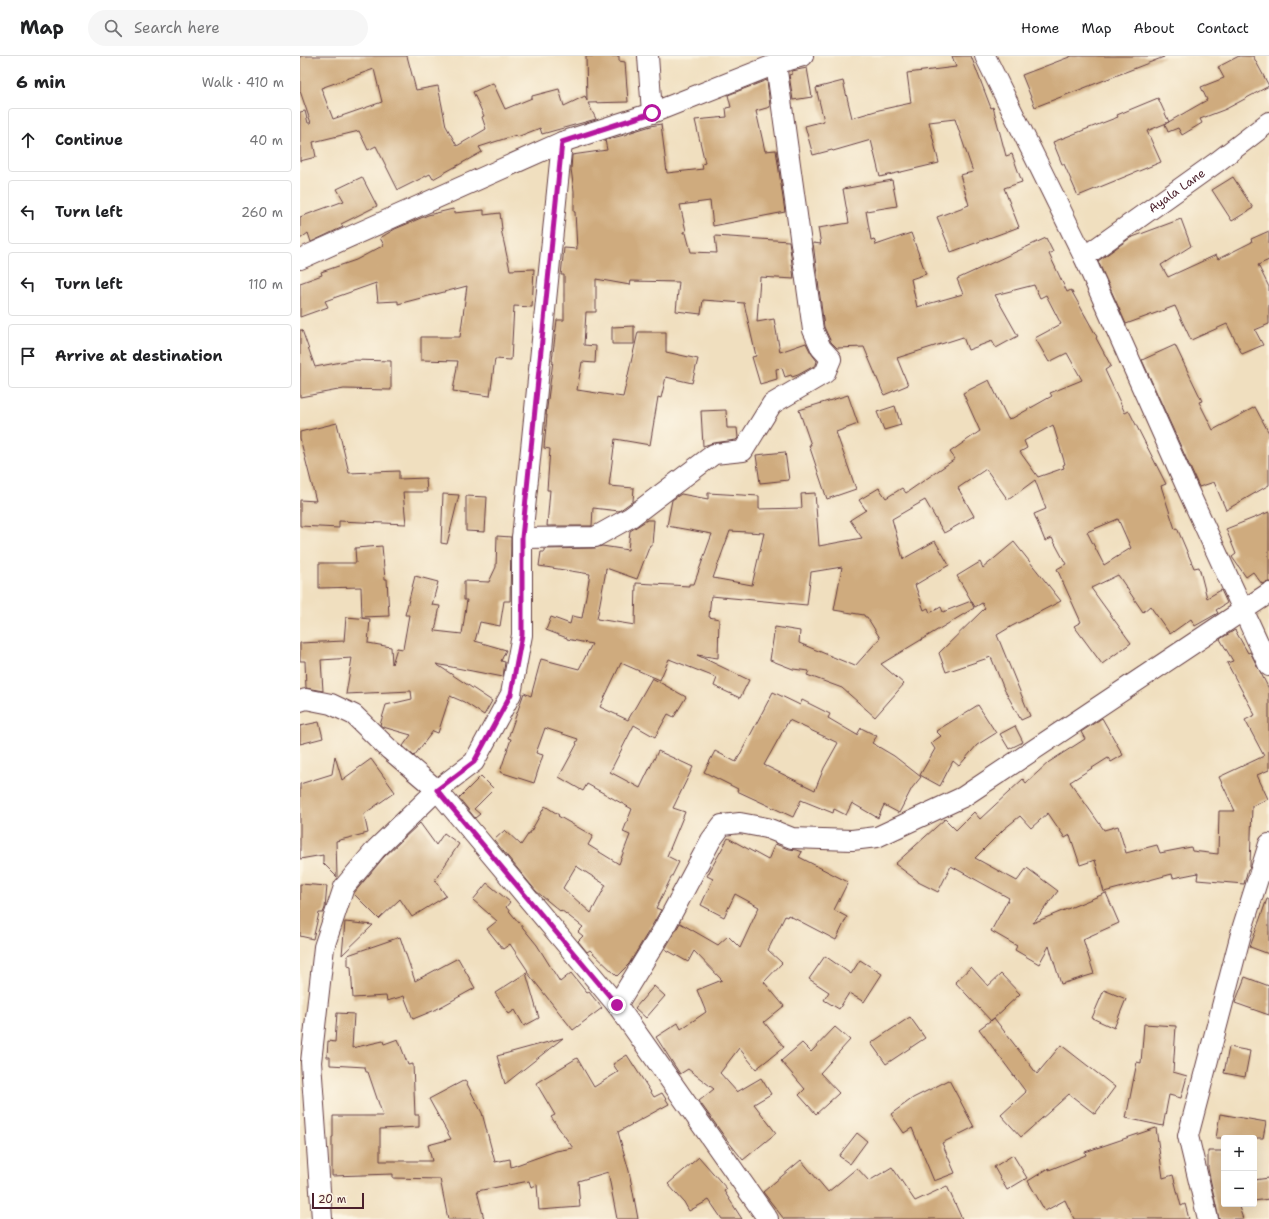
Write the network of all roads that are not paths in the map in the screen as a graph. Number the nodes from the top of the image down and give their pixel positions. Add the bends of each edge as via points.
1 (648, 56) edge
2 (803, 56) edge
3 (985, 56) edge
4 (776, 64) junction
5 (652, 113) junction
6 (1269, 122) edge
7 (562, 142) junction
8 (1084, 257) junction
9 (300, 259) edge
10 (522, 538) junction
11 (1269, 593) edge
12 (1243, 610) junction
13 (1269, 666) edge
14 (300, 700) edge
15 (437, 790) junction
16 (1269, 844) edge
17 (617, 1005) junction
18 (322, 1219) edge
19 (768, 1219) edge
20 (1208, 1219) edge

1 - 5 street
2 - 4 street
3 - 8 street
4 - 5 street
4 - 10 street via 813,330 821,348 830,359 825,373 772,404 743,452 714,454 631,517 595,536
5 - 7 street
6 - 8 street, Ayala Lane
7 - 9 street
7 - 10 street
8 - 12 street
10 - 15 street via 522,635 511,694 474,762
11 - 12 street
12 - 13 street
12 - 17 street via 962,797 877,837 852,840 792,838 767,828 740,823 722,825
14 - 15 street via 331,704 354,715
15 - 17 street
15 - 18 street via 376,849 344,887 324,947 311,1062
16 - 20 street via 1243,926 1188,1136
17 - 19 street

